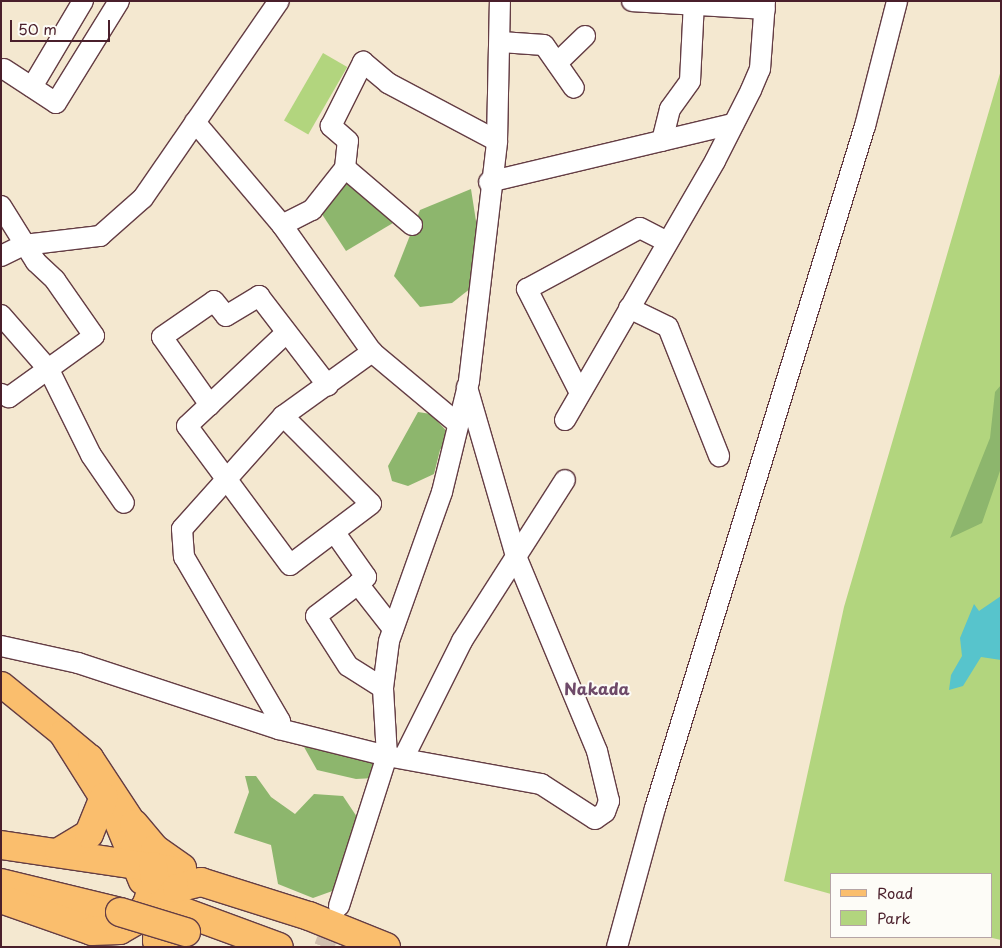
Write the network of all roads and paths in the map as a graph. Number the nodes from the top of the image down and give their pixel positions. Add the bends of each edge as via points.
1 (83, 1) edge
2 (119, 1) edge
3 (278, 1) edge
4 (500, 1) edge
5 (632, 1) edge
6 (897, 1) edge
7 (694, 4) edge
8 (765, 5) edge
9 (585, 36) dead end
10 (501, 42) junction
11 (556, 63) junction
12 (4, 69) dead end
13 (32, 87) junction
14 (574, 88) dead end
15 (195, 122) junction
16 (732, 124) junction
17 (662, 140) junction
18 (497, 141) junction
19 (345, 168) junction
20 (489, 182) junction
21 (1, 206) edge
22 (282, 225) junction
23 (412, 225) dead end
24 (667, 242) junction
25 (24, 245) junction
26 (1, 256) edge
27 (629, 308) junction
28 (1, 315) edge
29 (286, 333) junction
30 (372, 352) junction
31 (49, 370) junction
32 (328, 386) junction
33 (467, 387) junction
34 (580, 392) junction
35 (1, 394) edge
36 (210, 405) junction
37 (283, 416) junction
38 (565, 420) dead end
39 (458, 424) junction
40 (719, 456) dead end
41 (565, 480) dead end
42 (226, 482) junction
43 (124, 503) dead end
44 (335, 533) junction
45 (516, 556) junction
46 (358, 584) junction
47 (393, 629) junction
48 (1, 646) edge
49 (1, 684) edge
50 (383, 688) junction
51 (279, 729) junction
52 (60, 733) junction
53 (396, 757) junction
54 (104, 797) junction
55 (134, 824) junction
56 (1, 845) edge
57 (59, 852) junction
58 (1, 864) edge
59 (144, 864) junction
60 (191, 874) junction
61 (1, 883) edge
62 (217, 885) junction
63 (1, 899) edge
64 (119, 902) junction
65 (339, 906) tunnel mouth
66 (163, 930) edge
67 (92, 931) junction
68 (223, 947) edge
69 (279, 947) edge
70 (386, 947) edge
71 (617, 947) edge

1 - 13 street
2 - 13 street via 56,103
3 - 15 street
4 - 10 street
5 - 7 street
6 - 71 street via 856,155 658,794
7 - 8 street
7 - 17 street via 690,81 670,109
8 - 16 street via 760,69
9 - 11 street
10 - 11 street via 544,45
10 - 18 street
11 - 14 street
12 - 13 street
15 - 22 street
15 - 25 street via 143,198 100,236
16 - 17 street
16 - 24 street
17 - 20 street
18 - 19 street via 388,83 363,62 331,126 348,141
18 - 20 street
19 - 22 street via 312,210
19 - 23 street
20 - 33 street
21 - 25 street
22 - 30 street
24 - 27 street
24 - 34 street via 640,228 527,289
25 - 26 street
25 - 31 street via 94,336
27 - 34 street
27 - 40 street via 668,327
28 - 31 street
29 - 32 street
29 - 36 street
29 - 36 street via 259,296 226,316 214,301 162,337
30 - 32 street
30 - 39 street
31 - 35 street via 9,397
31 - 43 street via 91,455
32 - 37 street
33 - 39 street
33 - 45 street
34 - 38 street
36 - 42 street via 187,426
37 - 42 street
37 - 44 street via 371,504
39 - 47 street via 442,492
41 - 45 street
42 - 44 street via 290,565
42 - 51 street via 186,519 181,538 184,557 280,721
44 - 46 street via 366,577
45 - 53 street
45 - 53 street via 597,751 609,801 605,812 595,819 588,816 559,791 541,784
46 - 47 street
46 - 50 street via 316,616 348,666
47 - 50 street
48 - 51 street via 78,663
49 - 52 main road
50 - 53 street
51 - 53 street
52 - 54 main road
52 - 55 main road via 90,757
53 - 65 street
54 - 57 highway via 89,834
54 - 59 main road
55 - 59 main road
55 - 60 highway via 160,853
56 - 57 highway
57 - 59 highway
58 - 64 highway
59 - 60 highway
59 - 66 highway via 155,880
60 - 62 highway
61 - 64 highway
62 - 66 highway via 186,885
62 - 70 highway
63 - 67 highway
64 - 66 highway, bridge
66 - 67 highway
66 - 67 highway via 130,927
66 - 68 highway
66 - 69 highway

